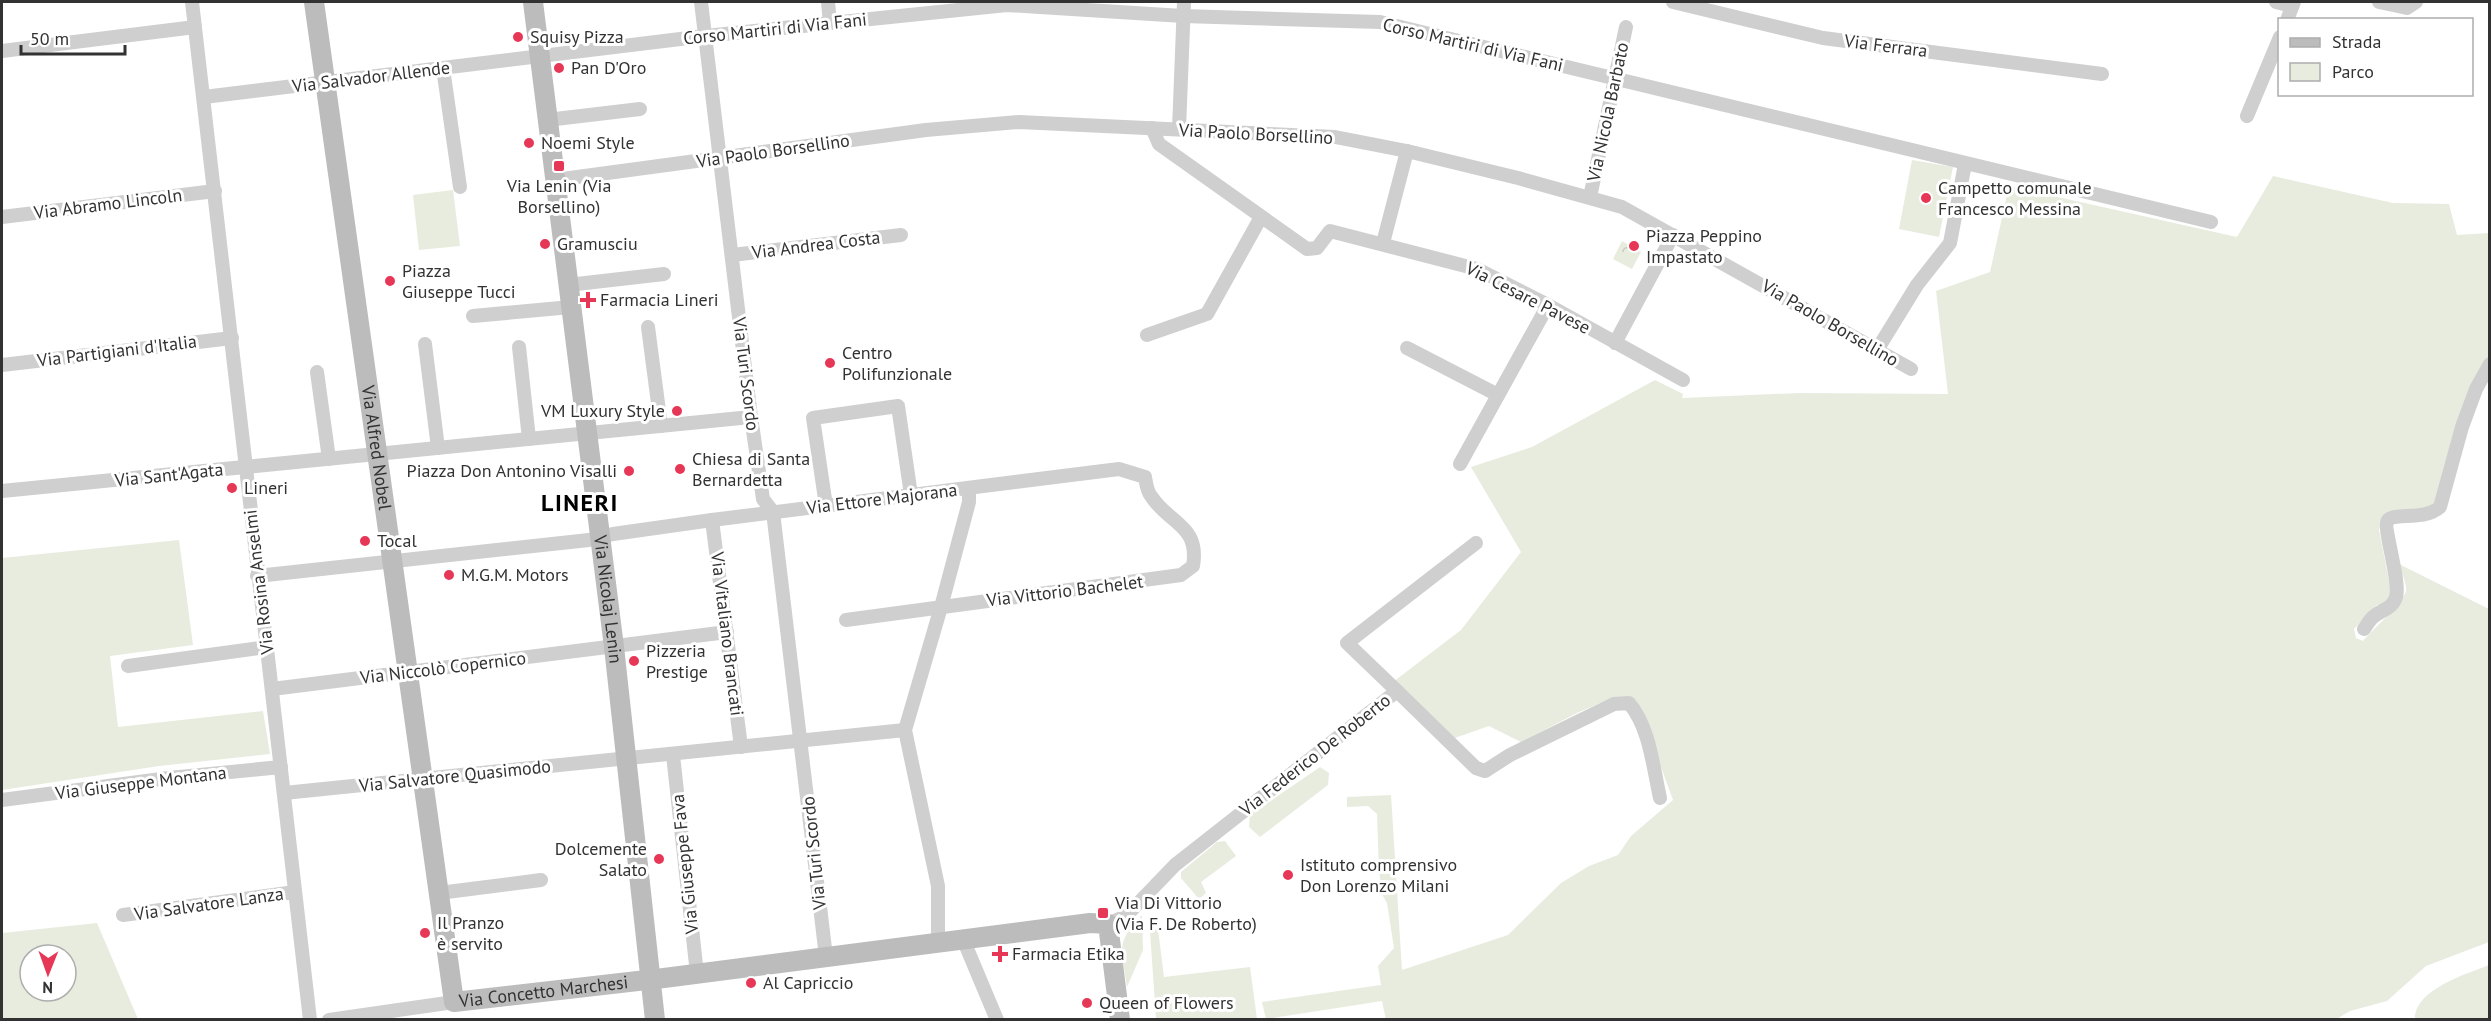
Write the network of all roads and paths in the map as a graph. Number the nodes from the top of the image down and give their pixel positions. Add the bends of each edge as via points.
1 (192, 2) edge
2 (314, 2) edge
3 (533, 2) edge
4 (701, 2) edge
5 (828, 2) edge
6 (1184, 2) edge
7 (1673, 2) edge
8 (2276, 2) edge
9 (2379, 2) edge
10 (2416, 2) edge
11 (945, 7) edge
12 (1720, 7) edge
13 (2291, 9) edge
14 (1183, 16) junction
15 (830, 23) junction
16 (195, 27) junction
17 (1626, 27) dead end
18 (705, 36) junction
19 (2278, 42) edge
20 (2, 51) edge
21 (539, 57) junction
22 (443, 68) junction
23 (2102, 74) dead end
24 (1616, 79) junction
25 (325, 83) junction
26 (204, 97) junction
27 (640, 110) dead end
28 (2247, 116) dead end
29 (547, 120) junction
30 (1152, 128) junction
31 (1179, 129) junction
32 (1407, 151) junction
33 (720, 158) junction
34 (1965, 165) junction
35 (555, 180) junction
36 (460, 187) dead end
37 (214, 191) junction
38 (1590, 197) junction
39 (2, 217) edge
40 (1261, 217) junction
41 (2211, 222) dead end
42 (901, 235) dead end
43 (1673, 235) junction
44 (1383, 243) junction
45 (732, 255) junction
46 (664, 274) dead end
47 (568, 285) junction
48 (1548, 305) junction
49 (571, 307) junction
50 (473, 316) dead end
51 (648, 327) dead end
52 (1147, 334) dead end
53 (232, 338) junction
54 (1615, 343) junction
55 (425, 344) dead end
56 (519, 346) dead end
57 (1407, 348) dead end
58 (1877, 350) junction
59 (2, 364) edge
60 (2490, 364) edge
61 (1911, 369) dead end
62 (317, 372) dead end
63 (1683, 380) dead end
64 (1498, 395) junction
65 (751, 417) junction
66 (661, 426) junction
67 (587, 433) junction
68 (530, 439) junction
69 (438, 448) junction
70 (377, 454) junction
71 (328, 459) junction
72 (1460, 464) dead end
73 (245, 467) junction
74 (969, 488) junction
75 (2, 491) edge
76 (911, 495) junction
77 (1150, 495) joint
78 (826, 506) junction
79 (773, 512) junction
80 (712, 520) junction
81 (600, 537) junction
82 (1476, 543) dead end
83 (393, 561) junction
84 (257, 576) junction
85 (941, 607) junction
86 (846, 620) dead end
87 (2364, 629) dead end
88 (727, 632) junction
89 (267, 647) junction
90 (614, 647) junction
91 (128, 666) dead end
92 (408, 672) junction
93 (272, 689) junction
94 (1397, 691) junction
95 (904, 730) junction
96 (801, 741) junction
97 (741, 747) junction
98 (673, 755) junction
99 (626, 760) junction
100 (281, 767) junction
101 (423, 779) junction
102 (284, 793) junction
103 (1660, 798) dead end
104 (2, 800) edge
105 (541, 880) dead end
106 (295, 892) junction
107 (439, 893) junction
108 (123, 915) dead end
109 (1108, 924) junction
110 (963, 939) junction
111 (938, 943) junction
112 (826, 957) junction
113 (697, 974) junction
114 (651, 980) junction
115 (454, 1002) junction
116 (310, 1020) edge
117 (329, 1020) edge
118 (655, 1020) edge
119 (997, 1020) edge
120 (1120, 1020) edge

1 - 16 street, Via Rosina Anselmi
2 - 25 main road, Via Alfred Nobel
3 - 21 main road, Via Nicolaj Lenin
4 - 18 street, Via Turi Scordo
5 - 15 street
6 - 14 street
7 - 12 street, Via Ferrara
8 - 13 street
9 - 10 street via 2407,9
11 - 14 street, Corso Martiri di Via Fani via 1007,5
11 - 15 street, Corso Martiri di Via Fani
12 - 23 street, Via Ferrara via 1823,38
14 - 24 street, Corso Martiri di Via Fani via 1380,22
14 - 31 street
15 - 18 street, Corso Martiri di Via Fani
16 - 20 street
16 - 26 street, Via Rosina Anselmi
17 - 24 street, Via Nicola Barbato
18 - 21 street, Corso Martiri di Via Fani
18 - 33 street, Via Turi Scordo
19 - 28 street
21 - 22 street, Via Salvador Allende
21 - 29 main road, Via Nicolaj Lenin
22 - 25 street, Via Salvador Allende
22 - 36 street
24 - 34 street, Corso Martiri di Via Fani
24 - 38 street, Via Nicola Barbato
25 - 26 street, Via Salvador Allende
25 - 70 main road, Via Alfred Nobel
26 - 37 street, Via Rosina Anselmi
27 - 29 street
29 - 35 main road, Via Nicolaj Lenin
30 - 31 street, Via Paolo Borsellino
30 - 33 street, Via Paolo Borsellino via 1019,122 926,130
30 - 40 street via 1159,144
31 - 32 street, Via Paolo Borsellino via 1335,137
32 - 38 street, Via Paolo Borsellino
32 - 44 street
33 - 35 street, Via Paolo Borsellino
33 - 45 street, Via Turi Scordo
34 - 41 street, Corso Martiri di Via Fani
34 - 58 street via 1950,243 1917,285
35 - 47 main road, Via Nicolaj Lenin
37 - 39 street, Via Abramo Lincoln
37 - 53 street, Via Rosina Anselmi
38 - 43 street, Via Paolo Borsellino via 1622,207
40 - 44 street, Via Cesare Pavese via 1307,249 1317,248 1330,231
40 - 52 street via 1208,314
42 - 45 street, Via Andrea Costa
43 - 54 street
43 - 58 street, Via Paolo Borsellino
44 - 48 street, Via Cesare Pavese via 1477,269
45 - 65 street, Via Turi Scordo
46 - 47 street
47 - 49 main road, Via Nicolaj Lenin
48 - 54 street, Via Cesare Pavese
48 - 64 street
49 - 50 street
49 - 67 main road, Via Nicolaj Lenin
51 - 66 street
53 - 59 street, Via Partigiani d'Italia
53 - 73 street, Via Rosina Anselmi
54 - 63 street, Via Cesare Pavese
55 - 69 street
56 - 68 street
57 - 64 street
58 - 61 street, Via Paolo Borsellino
60 - 87 street via 2462,427 2440,507 2433,513 2387,521 2385,528 2398,586 2396,596 2393,604
62 - 71 street
64 - 72 street
65 - 66 street, Via Sant'Agata
65 - 79 street, Via Turi Scordo via 763,499
66 - 67 street, Via Sant'Agata
67 - 68 street, Via Sant'Agata
67 - 81 main road, Via Nicolaj Lenin
68 - 69 street, Via Sant'Agata
69 - 70 street, Via Sant'Agata
70 - 71 street, Via Sant'Agata
70 - 83 main road, Via Alfred Nobel
71 - 73 street, Via Sant'Agata
73 - 75 street, Via Sant'Agata
73 - 84 street, Via Rosina Anselmi
74 - 76 street, Via Ettore Majorana
74 - 77 street, Via Ettore Majorana via 1119,469 1145,477
74 - 85 street via 969,502
76 - 78 street, Via Ettore Majorana
76 - 78 street via 898,406 813,418
77 - 85 street, Via Vittorio Bachelet via 1191,536 1193,566 1181,576
78 - 79 street, Via Ettore Majorana
79 - 80 street, Via Ettore Majorana
79 - 96 street, Via Turi Scordo
80 - 81 street, Via Ettore Majorana
80 - 88 street, Via Vitaliano Brancati
81 - 83 street, Via Ettore Majorana
81 - 90 main road, Via Nicolaj Lenin
82 - 94 street via 1347,643
83 - 84 street, Via Ettore Majorana
83 - 92 main road, Via Alfred Nobel
84 - 89 street, Via Rosina Anselmi
85 - 86 street, Via Vittorio Bachelet
85 - 95 street
88 - 90 street, Via Niccolò Copernico
88 - 97 street, Via Vitaliano Brancati
89 - 91 street
89 - 93 street, Via Rosina Anselmi
90 - 92 street, Via Niccolò Copernico
90 - 99 main road, Via Nicolaj Lenin
92 - 93 street, Via Niccolò Copernico
92 - 101 main road, Via Alfred Nobel
93 - 100 street, Via Rosina Anselmi
94 - 103 street, Via Federico De Roberto via 1476,768 1485,771 1614,704 1629,703 1646,736
94 - 109 street, Via Federico De Roberto via 1175,865 1126,916
95 - 96 street, Via Salvatore Quasimodo
95 - 111 street via 938,886
96 - 97 street, Via Salvatore Quasimodo
96 - 112 street, Via Turi Scordo
97 - 98 street, Via Salvatore Quasimodo
98 - 99 street, Via Salvatore Quasimodo
98 - 113 street, Via Giuseppe Fava
99 - 101 street, Via Salvatore Quasimodo
99 - 114 main road, Via Nicolaj Lenin
100 - 102 street, Via Rosina Anselmi
100 - 104 street, Via Giuseppe Montana
101 - 102 street, Via Salvatore Quasimodo
101 - 107 main road, Via Alfred Nobel
102 - 106 street, Via Rosina Anselmi
105 - 107 street
106 - 108 street, Via Salvatore Lanza
106 - 116 street, Via Rosina Anselmi
107 - 115 main road, Via Alfred Nobel
109 - 110 main road, Via Concetto Marchesi
109 - 120 main road
110 - 111 main road, Via Concetto Marchesi
110 - 119 street
111 - 112 main road, Via Concetto Marchesi
112 - 113 main road, Via Concetto Marchesi
113 - 114 main road, Via Concetto Marchesi
114 - 115 main road, Via Concetto Marchesi
114 - 118 main road, Via Nicolaj Lenin
115 - 117 street, Via Concetto Marchesi

